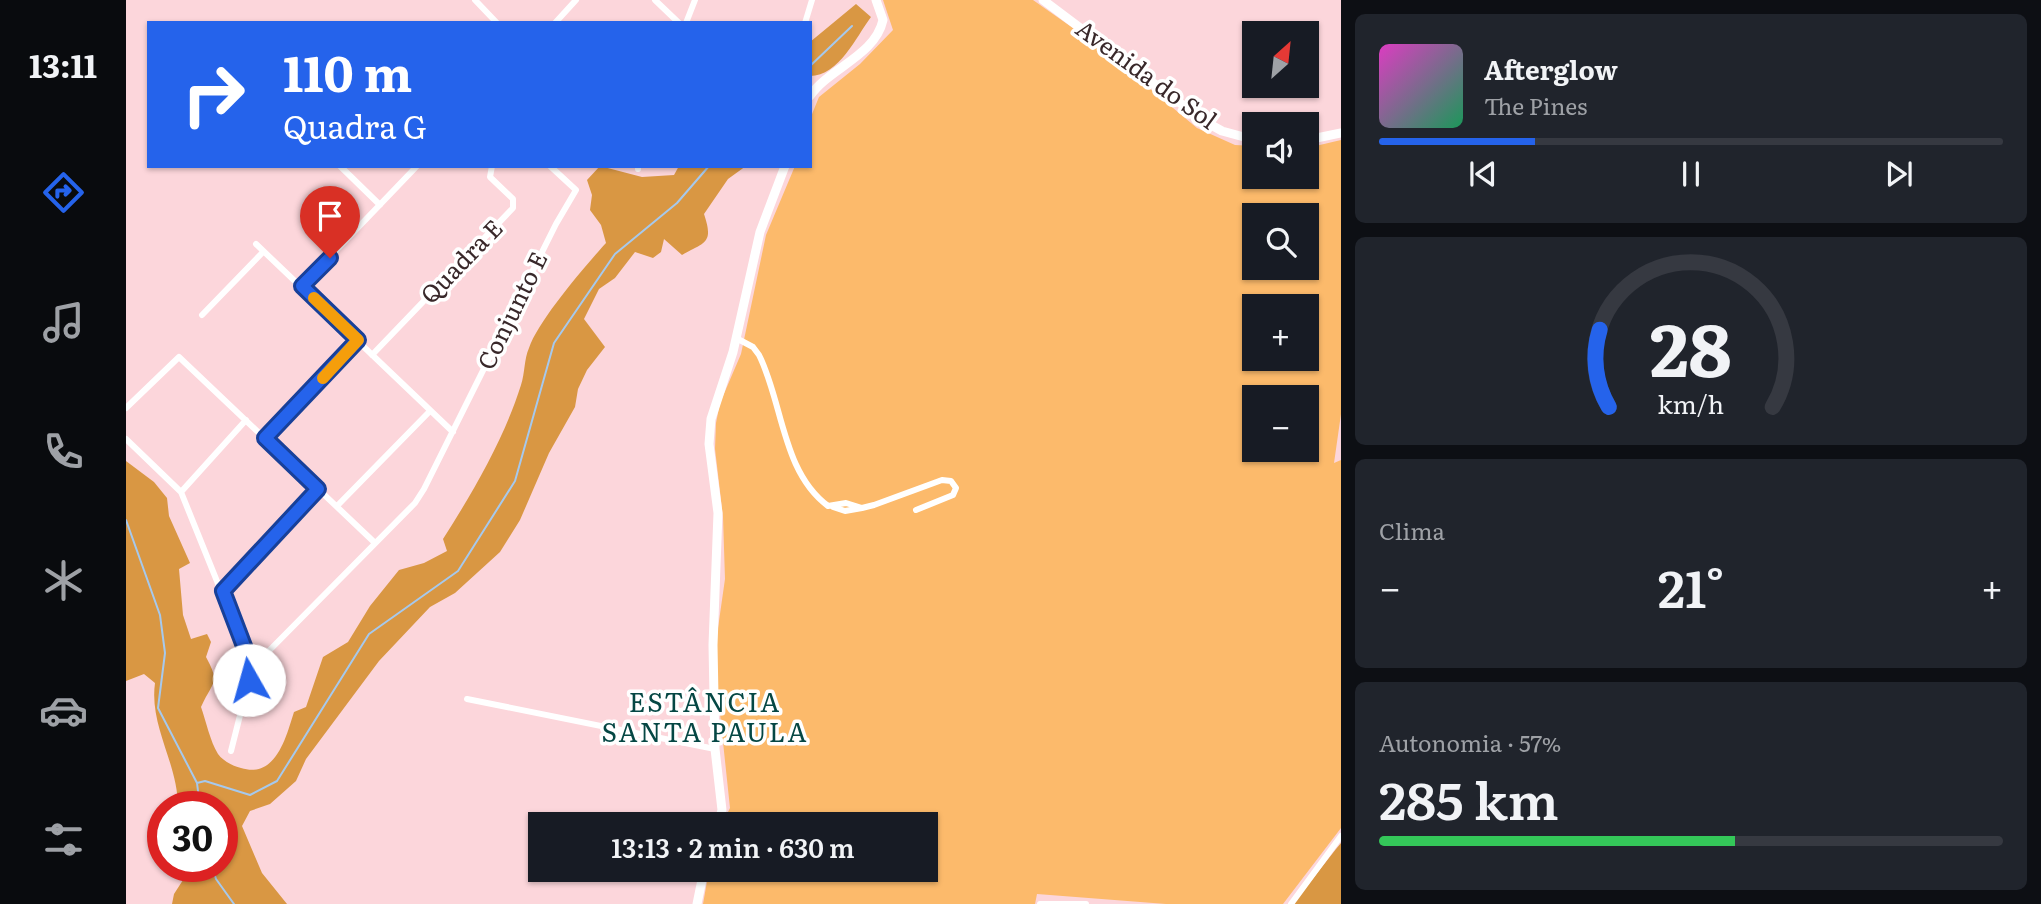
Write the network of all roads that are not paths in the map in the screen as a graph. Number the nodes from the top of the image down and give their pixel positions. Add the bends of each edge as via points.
1 (475, 0) edge
2 (576, 0) edge
3 (655, 0) edge
4 (695, 0) edge
5 (812, 0) edge
6 (876, 0) edge
7 (1043, 0) edge
8 (495, 21) edge
9 (557, 21) edge
10 (677, 21) edge
11 (687, 21) edge
12 (806, 21) edge
13 (812, 94) edge
14 (1341, 133) edge
15 (1242, 136) edge
16 (1319, 138) edge
17 (342, 168) edge
18 (415, 168) edge
19 (492, 168) edge
20 (552, 168) edge
21 (784, 168) edge
22 (380, 205) junction
23 (256, 244) dead end
24 (263, 251) junction
25 (302, 286) junction
26 (202, 315) dead end
27 (736, 338) junction
28 (358, 340) junction
29 (372, 355) junction
30 (126, 408) edge
31 (430, 411) junction
32 (246, 420) junction
33 (453, 432) junction
34 (265, 438) junction
35 (126, 439) edge
36 (318, 489) junction
37 (181, 492) junction
38 (337, 506) junction
39 (916, 510) dead end
40 (374, 542) junction
41 (223, 591) junction
42 (252, 667) junction
43 (467, 699) dead end
44 (715, 749) junction
45 (232, 751) dead end
46 (721, 812) edge
47 (1341, 836) edge
48 (702, 882) edge
49 (698, 904) edge
50 (1040, 904) edge
51 (1086, 904) edge
52 (1291, 904) edge

1 - 8 street
2 - 9 street
3 - 10 street
4 - 11 street
5 - 12 street
6 - 13 street via 883,20 877,35
7 - 15 street, Avenida do Sol via 1203,121
14 - 16 street
17 - 22 street
18 - 22 street
19 - 29 street, Quadra E via 490,177 513,199 513,208
20 - 33 street, Conjunto E via 576,190
21 - 27 street via 760,232
22 - 25 street
23 - 24 street
24 - 25 street
24 - 26 street
25 - 28 street
27 - 39 street via 759,355 792,455 814,494 833,507 846,503 862,508 942,480 951,481 956,488 953,495
27 - 44 street via 715,399 709,444 718,513
28 - 29 street
28 - 34 street
29 - 31 street
30 - 32 street via 179,356
31 - 33 street
31 - 38 street
32 - 34 street
32 - 37 street
33 - 40 street, Conjunto E via 415,503
34 - 36 street
35 - 37 street
36 - 38 street
36 - 41 street
37 - 41 street
38 - 40 street
40 - 42 street, Conjunto E
41 - 42 street
42 - 45 street
43 - 44 street
44 - 46 street
47 - 52 street
48 - 49 street
50 - 51 street

